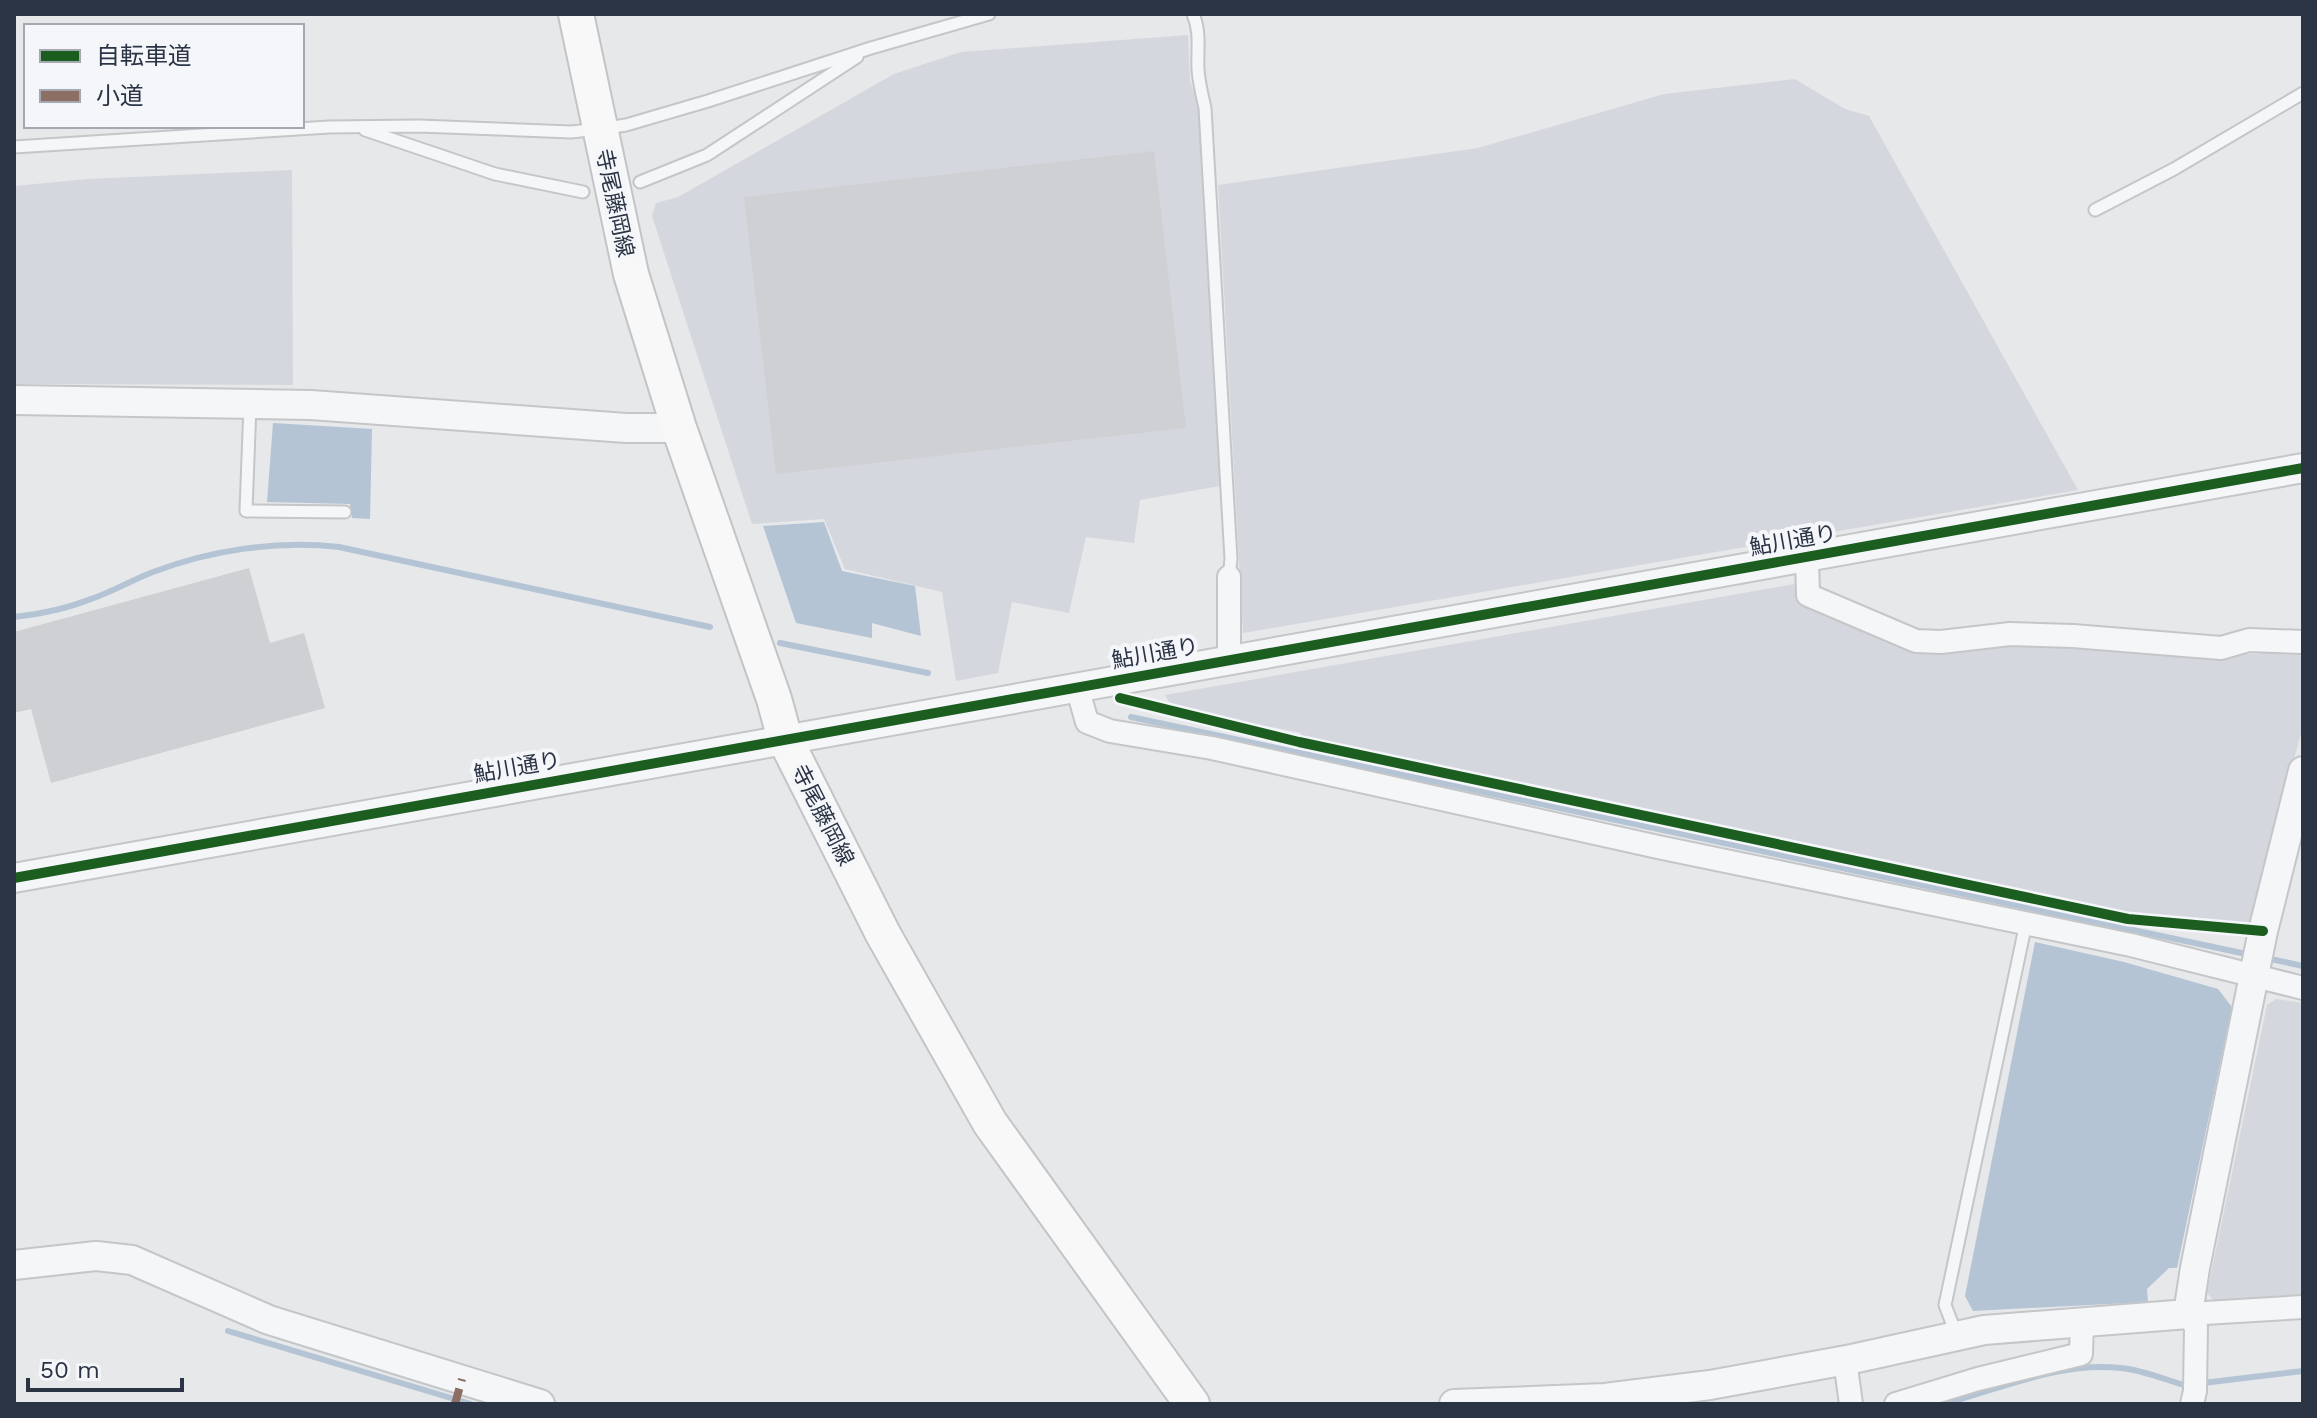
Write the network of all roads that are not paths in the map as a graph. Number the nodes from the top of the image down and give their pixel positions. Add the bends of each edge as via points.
1 (576, 14) edge
2 (989, 14) edge
3 (1193, 14) edge
4 (871, 48) junction
5 (2303, 93) edge
6 (596, 113) junction
7 (329, 127) junction
8 (14, 147) edge
9 (640, 182) dead end
10 (583, 192) dead end
11 (2095, 210) dead end
12 (14, 400) edge
13 (250, 404) junction
14 (679, 428) junction
15 (2303, 468) edge
16 (345, 512) dead end
17 (1807, 558) junction
18 (1229, 577) joint
19 (2303, 642) edge
20 (1229, 660) junction
21 (1077, 687) junction
22 (785, 739) junction
23 (2303, 771) edge
24 (14, 878) edge
25 (2026, 923) junction
26 (2256, 972) junction
27 (2303, 988) edge
28 (14, 1265) edge
29 (2303, 1307) edge
30 (2188, 1314) junction
31 (2082, 1322) junction
32 (1957, 1336) junction
33 (1845, 1360) junction
34 (540, 1404) edge
35 (1192, 1404) edge
36 (1454, 1404) edge
37 (1851, 1404) edge
38 (1896, 1404) edge
39 (2192, 1404) edge

1 - 6 main road, 寺尾藤岡線
2 - 4 lane
3 - 18 lane via 1200,30 1198,74 1206,123
4 - 6 lane via 626,125
4 - 9 lane via 707,155
5 - 11 lane
6 - 7 lane via 571,132
6 - 14 main road, 寺尾藤岡線 via 631,274
7 - 8 lane
7 - 10 lane via 366,130 495,174
12 - 13 street
13 - 14 street
13 - 16 lane via 246,511
14 - 22 main road, 寺尾藤岡線
15 - 17 street, 鮎川通り
17 - 19 street via 1808,595 1916,641 2010,634 2221,648 2249,640
17 - 20 street, 鮎川通り
18 - 20 street
20 - 21 street, 鮎川通り
21 - 22 street, 鮎川通り
21 - 25 street via 1087,722 1110,731 1212,748
22 - 24 street, 鮎川通り
22 - 35 main road, 寺尾藤岡線 via 883,934 990,1123
23 - 26 street
25 - 26 street
25 - 32 lane via 1945,1305
26 - 27 street
26 - 30 street
28 - 34 street via 96,1256 132,1260 269,1320
29 - 30 street
30 - 31 street
30 - 39 street via 2196,1327
31 - 32 street
31 - 38 street via 2081,1354
32 - 33 street
33 - 36 street via 1605,1398
33 - 37 street

